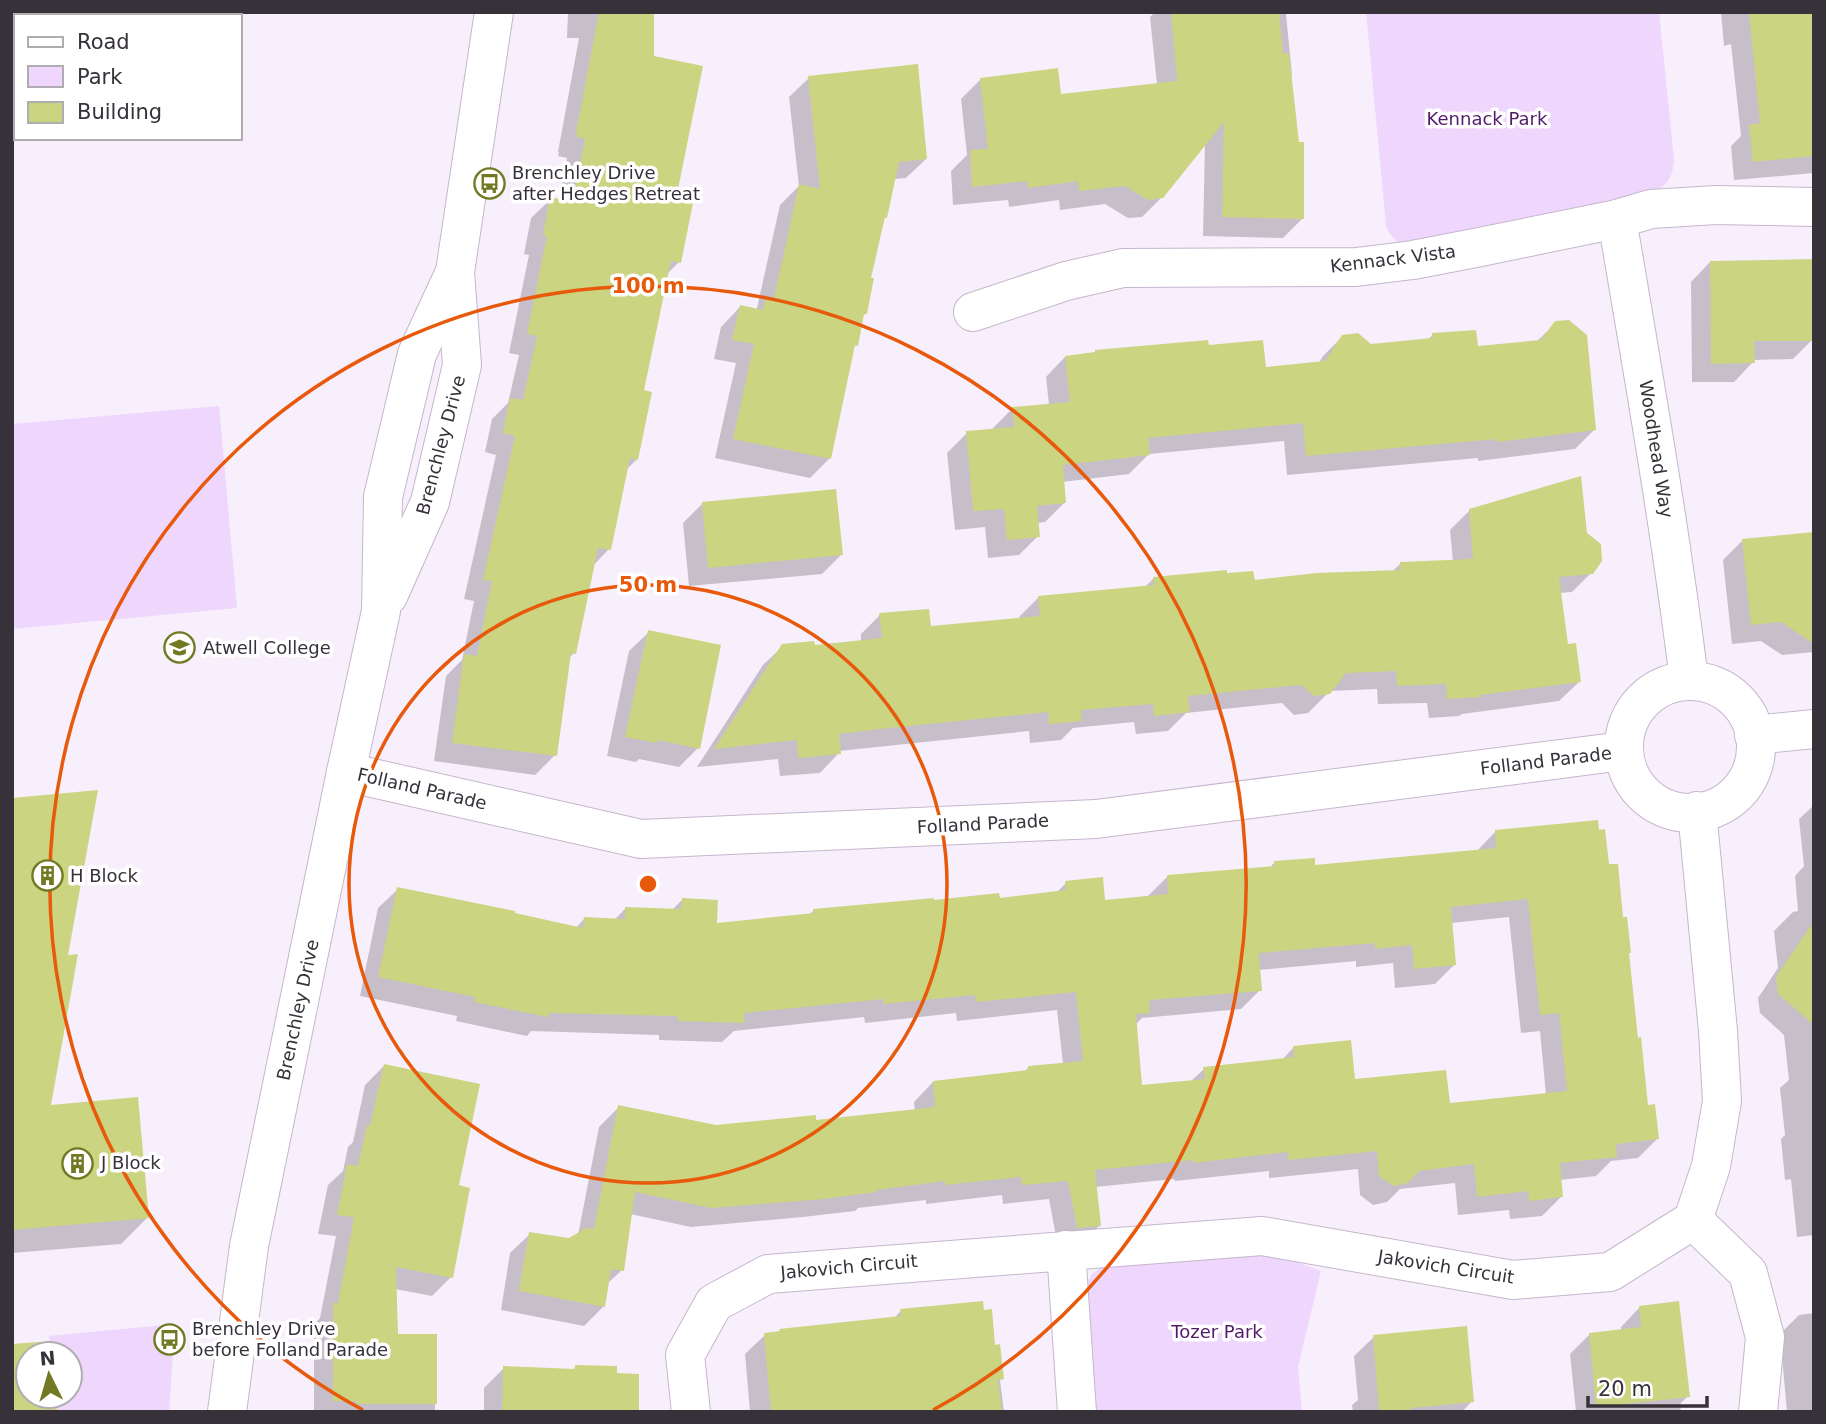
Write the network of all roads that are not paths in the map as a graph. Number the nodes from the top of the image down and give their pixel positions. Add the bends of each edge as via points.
1 (494, 12) edge
2 (1814, 208) edge
3 (1617, 219) junction
4 (455, 272) junction
5 (974, 312) dead end
6 (400, 426) junction
7 (445, 437) junction
8 (381, 611) junction
9 (1689, 680) junction
10 (1814, 729) edge
11 (1754, 735) junction
12 (1623, 751) junction
13 (346, 772) junction
14 (1697, 811) junction
15 (1693, 1220) junction
16 (1066, 1250) junction
17 (227, 1412) edge
18 (691, 1412) edge
19 (1077, 1412) edge
20 (1758, 1412) edge

1 - 4 street, Brenchley Drive
2 - 3 street, Kennack Vista via 1716,205 1651,209
3 - 5 street, Kennack Vista via 1356,267 1123,268 1066,281
3 - 9 street, Woodhead Way via 1675,566
4 - 6 street, Brenchley Drive via 417,354
4 - 7 street, Brenchley Drive via 462,365
6 - 7 street
6 - 8 street, Brenchley Drive via 383,497
7 - 8 street, Brenchley Drive via 430,502
8 - 13 street, Brenchley Drive
9 - 11 street via 1720,687 1738,701 1751,719
9 - 12 street via 1667,684 1647,695 1624,734
10 - 11 street
11 - 14 street via 1752,772 1739,792 1721,805
12 - 13 street, Folland Parade via 1096,819 641,839
12 - 14 street via 1629,773 1642,793 1661,806 1683,813
13 - 17 street, Brenchley Drive via 249,1246
14 - 15 street via 1722,1101 1711,1166
15 - 16 street, Jakovich Circuit via 1610,1272 1513,1280 1262,1236
15 - 20 street via 1748,1273 1765,1337
16 - 18 street, Jakovich Circuit via 768,1274 714,1303 685,1354
16 - 19 street

